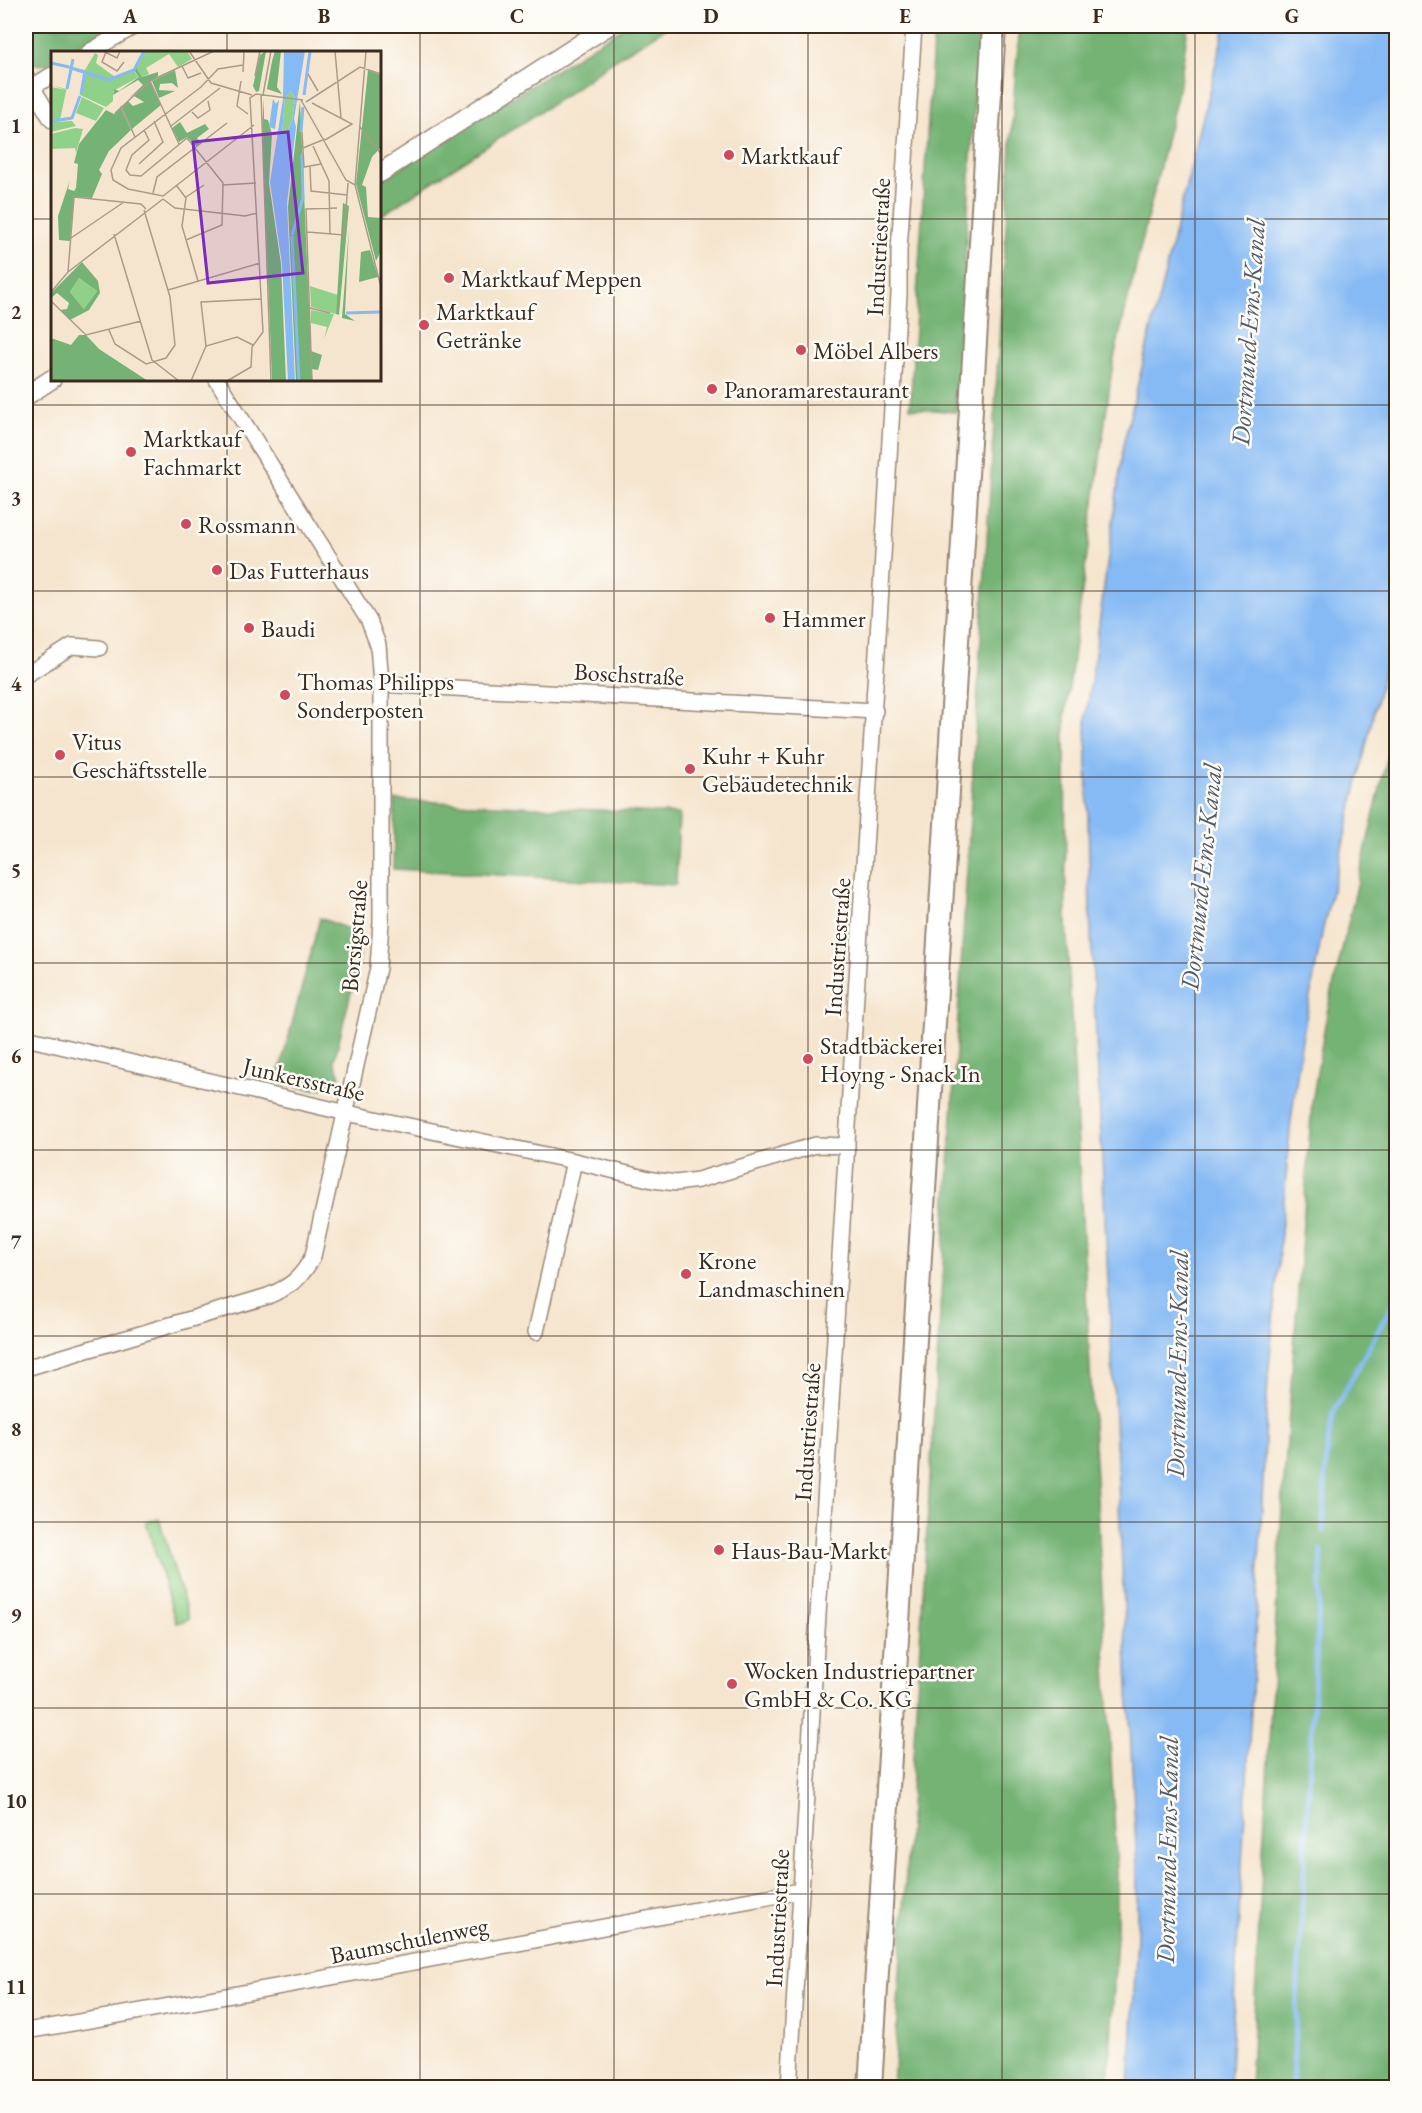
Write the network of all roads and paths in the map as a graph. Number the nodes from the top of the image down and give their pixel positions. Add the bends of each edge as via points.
1 (135, 26) edge
2 (609, 26) edge
3 (914, 26) edge
4 (994, 26) edge
5 (91, 51) edge
6 (51, 75) edge
7 (28, 85) edge
8 (51, 119) edge
9 (381, 172) edge
10 (51, 380) edge
11 (218, 381) edge
12 (26, 396) edge
13 (99, 648) dead end
14 (26, 675) edge
15 (381, 684) junction
16 (875, 711) junction
17 (26, 1038) edge
18 (347, 1113) junction
19 (847, 1146) junction
20 (574, 1161) junction
21 (536, 1332) dead end
22 (26, 1368) edge
23 (801, 1891) junction
24 (26, 2031) edge
25 (789, 2088) edge
26 (870, 2088) edge

1 - 5 street
2 - 9 street
3 - 16 street, Industriestraße
4 - 26 main road
6 - 7 street
7 - 8 street
10 - 12 street
11 - 15 street, Borsigstraße via 369,621 378,645
13 - 14 street via 72,646
15 - 16 street, Boschstraße
15 - 18 street, Borsigstraße via 378,968
16 - 19 street, Industriestraße
17 - 18 street, Junkersstraße
18 - 20 street, Junkersstraße
18 - 22 street, Borsigstraße via 313,1256 305,1272 290,1286 268,1296
19 - 20 street, Junkersstraße via 816,1145 676,1183
19 - 23 street, Industriestraße
20 - 21 street
23 - 24 street, Baumschulenweg
23 - 25 street, Industriestraße

